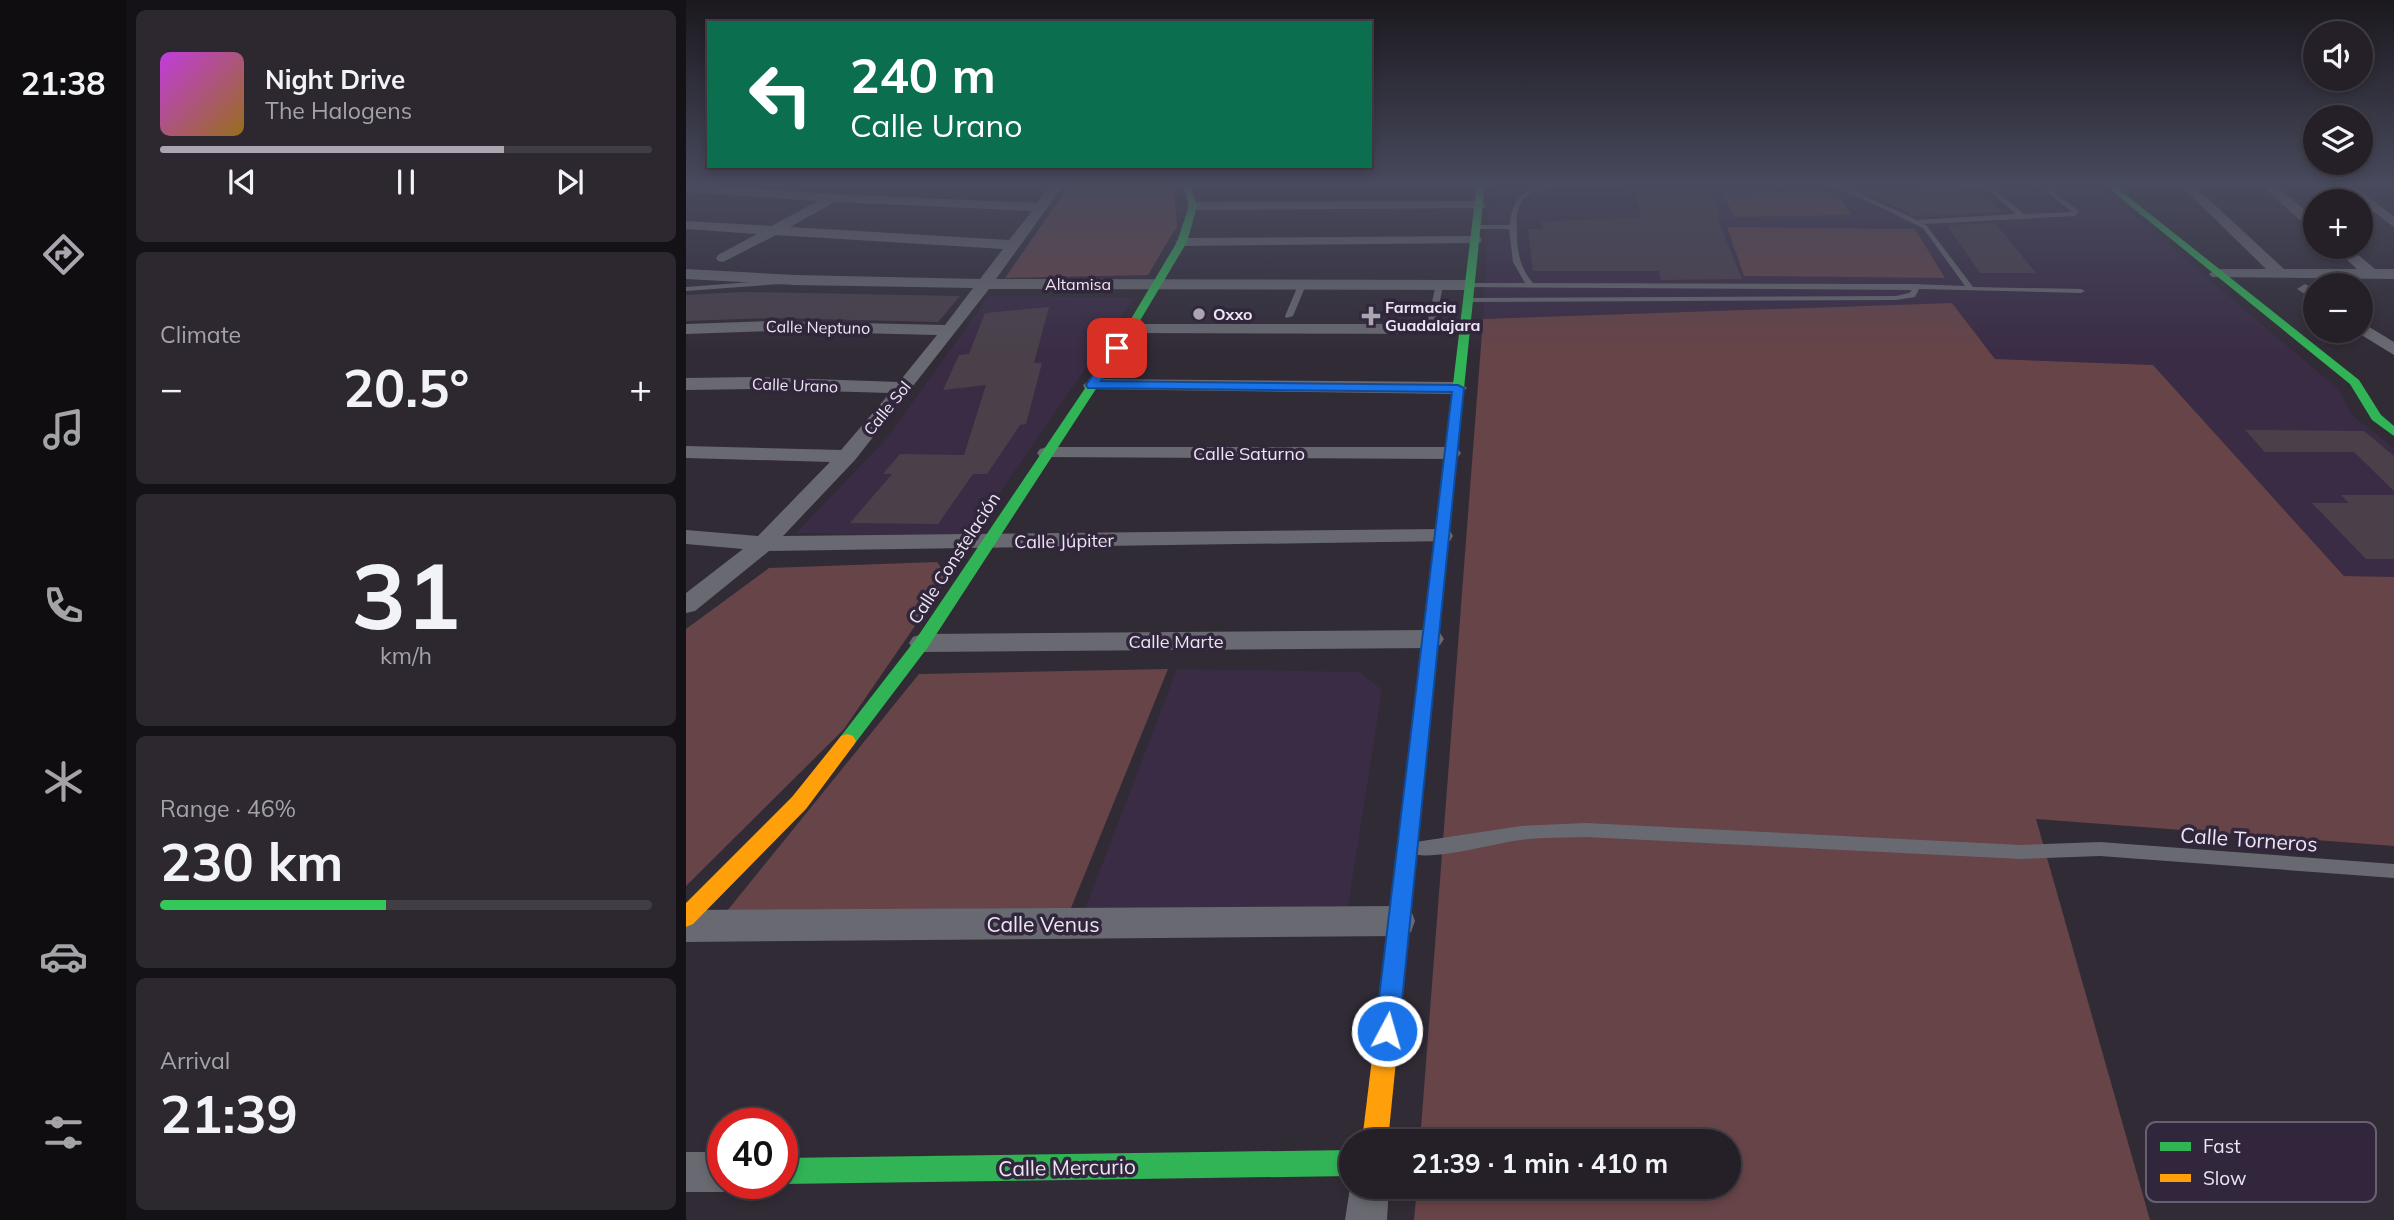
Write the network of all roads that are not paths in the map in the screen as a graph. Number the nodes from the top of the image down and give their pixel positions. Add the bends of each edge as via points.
1 (756, 240) edge
2 (926, 240) edge
3 (1017, 240) edge
4 (1250, 240) edge
5 (1475, 240) edge
6 (1514, 240) edge
7 (1936, 240) edge
8 (2175, 240) edge
9 (2244, 240) edge
10 (1182, 242) joint
11 (1013, 245) junction
12 (723, 258) dead end
13 (2354, 259) edge
14 (2370, 273) edge
15 (686, 274) edge
16 (2217, 274) junction
17 (2280, 274) junction
18 (2303, 274) edge
19 (2373, 274) edge
20 (2394, 274) edge
21 (795, 281) junction
22 (985, 284) junction
23 (1735, 284) junction
24 (1157, 285) junction
25 (1302, 285) junction
26 (1531, 285) junction
27 (1439, 286) junction
28 (1914, 286) junction
29 (2373, 288) edge
30 (2394, 288) edge
31 (686, 289) edge
32 (1972, 289) junction
33 (2237, 289) junction
34 (2081, 291) dead end
35 (2303, 291) edge
36 (1469, 293) junction
37 (1742, 298) junction
38 (1289, 316) dead end
39 (686, 329) edge
40 (1130, 329) junction
41 (1430, 329) junction
42 (1464, 329) junction
43 (950, 330) junction
44 (2373, 335) edge
45 (2394, 350) edge
46 (686, 384) edge
47 (1092, 385) junction
48 (903, 388) junction
49 (1458, 388) junction
50 (2394, 432) edge
51 (686, 452) edge
52 (1048, 453) junction
53 (1451, 453) junction
54 (848, 456) junction
55 (1442, 536) junction
56 (686, 537) edge
57 (987, 542) junction
58 (764, 544) junction
59 (686, 605) edge
60 (1431, 639) junction
61 (922, 643) junction
62 (1407, 848) junction
63 (2394, 871) edge
64 (686, 917) edge
65 (1399, 921) junction
66 (686, 926) edge
67 (1375, 1129) edge
68 (1339, 1163) edge
69 (707, 1171) edge
70 (798, 1171) edge
71 (686, 1172) edge
72 (1368, 1199) edge
73 (1366, 1220) edge

1 - 12 street
2 - 11 street
3 - 11 street, Calle Sol
4 - 10 street
5 - 36 street
6 - 26 lane via 1517,268
7 - 32 lane
8 - 16 street
9 - 17 street
10 - 24 street, Calle Constelación
11 - 22 street, Calle Sol
13 - 14 street
15 - 21 street, Altamisa
16 - 17 street
16 - 33 street
17 - 18 street
19 - 20 street
21 - 22 street, Altamisa
21 - 31 lane
22 - 24 street, Altamisa
22 - 43 street, Calle Sol
23 - 26 lane
23 - 28 lane
23 - 37 lane
24 - 25 street, Altamisa
24 - 40 street, Calle Constelación
25 - 27 street, Altamisa
25 - 38 lane
26 - 36 lane
27 - 36 street, Altamisa
27 - 41 lane
28 - 32 lane
28 - 37 lane via 1912,295 1896,298
29 - 30 street
32 - 34 lane
33 - 35 street
33 - 50 street via 2355,382 2376,417
36 - 37 lane
36 - 42 street
39 - 43 street, Calle Neptuno
40 - 41 street
40 - 47 street, Calle Constelación
41 - 42 street
42 - 49 street
43 - 48 street, Calle Sol
44 - 45 street
46 - 48 street, Calle Urano
47 - 49 street
47 - 52 street, Calle Constelación
48 - 54 street, Calle Sol
49 - 53 street
51 - 54 street
52 - 53 street, Calle Saturno
52 - 57 street, Calle Constelación
53 - 55 street
54 - 58 street, Calle Sol
55 - 57 street, Calle Júpiter
55 - 60 street
56 - 58 street, Calle Júpiter
57 - 58 street, Calle Júpiter
57 - 61 street, Calle Constelación
58 - 59 street, Calle Sol
60 - 61 street, Calle Marte
60 - 62 street
61 - 64 street, Calle Constelación via 799,803
62 - 63 lane, Calle Torneros via 1521,833 1586,830 2021,852 2100,849
62 - 65 street
65 - 66 street, Calle Venus
65 - 67 street
68 - 70 street, Calle Mercurio
69 - 71 street
72 - 73 street

